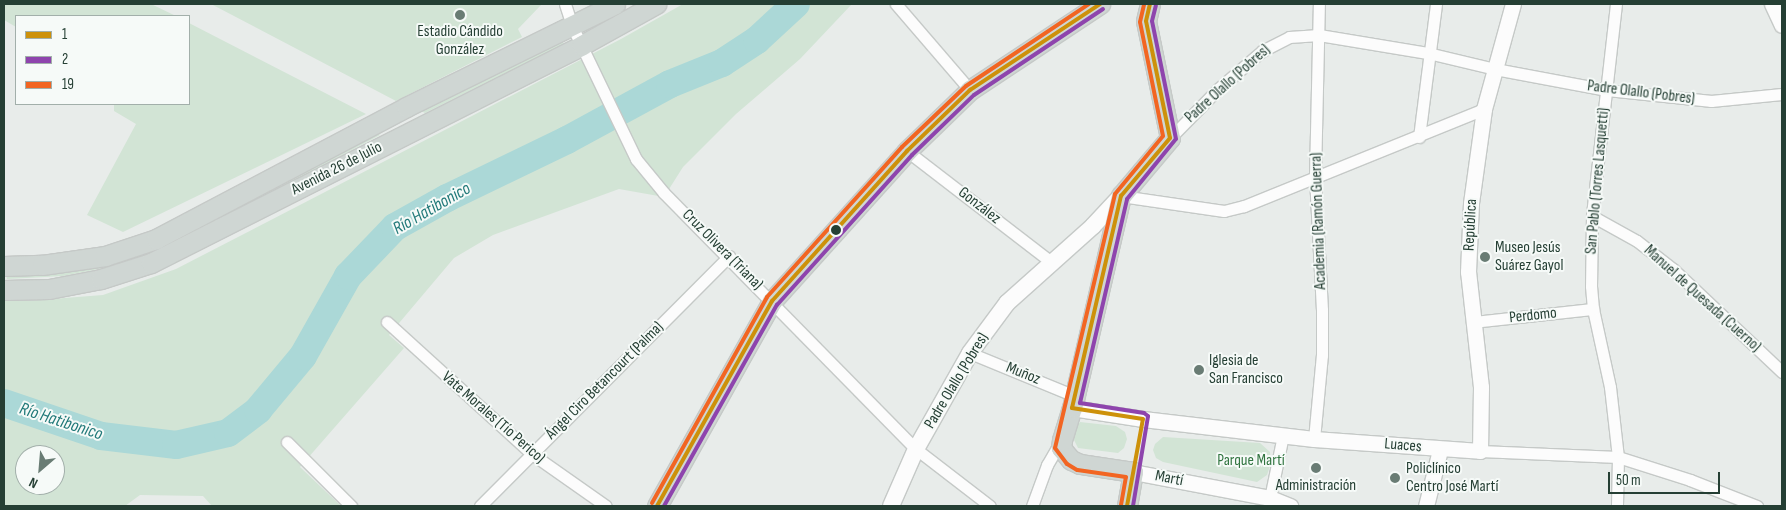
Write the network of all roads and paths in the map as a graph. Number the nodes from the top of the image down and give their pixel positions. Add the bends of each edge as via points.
1 (565, 4) edge
2 (615, 4) edge
3 (656, 4) edge
4 (896, 4) edge
5 (1100, 4) edge
6 (1318, 4) edge
7 (1436, 4) edge
8 (1513, 4) edge
9 (1616, 4) edge
10 (1772, 4) edge
11 (1145, 10) edge
12 (1782, 25) edge
13 (572, 26) junction
14 (1319, 35) junction
15 (582, 45) junction
16 (1428, 53) junction
17 (1495, 69) junction
18 (970, 90) junction
19 (1606, 90) junction
20 (1782, 94) edge
21 (1484, 109) junction
22 (1419, 137) junction
23 (1170, 138) junction
24 (907, 151) junction
25 (1315, 176) junction
26 (1121, 196) junction
27 (1592, 216) junction
28 (729, 256) junction
29 (1051, 262) junction
30 (4, 266) edge
31 (4, 290) edge
32 (772, 301) junction
33 (1593, 309) junction
34 (387, 322) dead end
35 (1473, 322) junction
36 (970, 353) junction
37 (1782, 372) edge
38 (1074, 402) junction
39 (1283, 436) junction
40 (1314, 439) junction
41 (1062, 440) junction
42 (287, 442) dead end
43 (916, 449) junction
44 (1440, 450) junction
45 (1480, 451) junction
46 (532, 454) junction
47 (1618, 456) junction
48 (1133, 472) junction
49 (1270, 498) junction
50 (352, 506) edge
51 (480, 506) edge
52 (606, 506) edge
53 (657, 506) edge
54 (891, 506) edge
55 (990, 506) edge
56 (1032, 506) edge
57 (1127, 506) edge
58 (1290, 506) edge
59 (1426, 506) edge
60 (1617, 506) edge
61 (1756, 506) edge

1 - 13 street, Cruz Olivera (Triana)
2 - 13 main road, Avenida 26 de Julio
3 - 15 main road, Avenida 26 de Julio
4 - 18 street
5 - 18 main road
6 - 14 street, Academia (Ramón Guerra)
7 - 16 street
8 - 17 street, República
9 - 19 street, San Pablo (Torres Lasquetti)
10 - 12 street
11 - 23 main road
13 - 15 street, Cruz Olivera (Triana)
13 - 30 main road, Avenida 26 de Julio via 406,106 156,239 105,256 42,266
14 - 16 street, Padre Olallo (Pobres)
14 - 23 street, Padre Olallo (Pobres) via 1288,37 1268,47 1218,89
14 - 25 street, Academia (Ramón Guerra)
15 - 28 street, Cruz Olivera (Triana) via 636,159 664,193
15 - 31 main road, Avenida 26 de Julio via 152,263 101,279 49,289
16 - 17 street, Padre Olallo (Pobres)
16 - 22 street
17 - 19 street, Padre Olallo (Pobres)
17 - 21 street, República
18 - 24 main road
19 - 20 street, Padre Olallo (Pobres) via 1711,101
19 - 27 street, San Pablo (Torres Lasquetti)
21 - 22 street
21 - 35 street, República via 1471,203 1468,272
22 - 25 street
23 - 26 main road, Padre Olallo (Pobres)
24 - 29 street, González
24 - 32 main road
25 - 26 street via 1244,206 1224,211
25 - 40 street, Academia (Ramón Guerra) via 1322,355
26 - 29 main road, Padre Olallo (Pobres) via 1093,226
26 - 38 main road
27 - 33 street, San Pablo (Torres Lasquetti)
27 - 37 street, Manuel de Quesada (Cuerno) via 1637,241 1673,268
28 - 32 street, Cruz Olivera (Triana)
28 - 46 street, Ángel Ciro Betancourt (Palma)
29 - 36 main road, Padre Olallo (Pobres) via 1007,303
32 - 43 street, Cruz Olivera (Triana)
32 - 53 main road
33 - 35 street, Perdomo
33 - 47 street, San Pablo (Torres Lasquetti) via 1610,387
34 - 46 street, Vate Morales (Tío Perico)
35 - 45 street, República via 1480,387
36 - 38 street, Muñoz
36 - 43 main road, Padre Olallo (Pobres)
38 - 39 street, Luaces
38 - 41 main road
39 - 40 street, Luaces
39 - 49 street
40 - 44 street, Luaces
41 - 48 main road, Martí via 1061,448 1070,460
41 - 56 street via 1047,465
42 - 50 street
43 - 54 main road, Padre Olallo (Pobres)
43 - 55 street, Cruz Olivera (Triana)
44 - 45 street, Luaces
44 - 59 street
45 - 47 street, Luaces
46 - 51 street, Ángel Ciro Betancourt (Palma)
46 - 52 street, Vate Morales (Tío Perico)
47 - 60 street, San Pablo (Torres Lasquetti)
47 - 61 street, Luaces
48 - 49 street, Martí
48 - 57 main road
49 - 58 street, Martí

